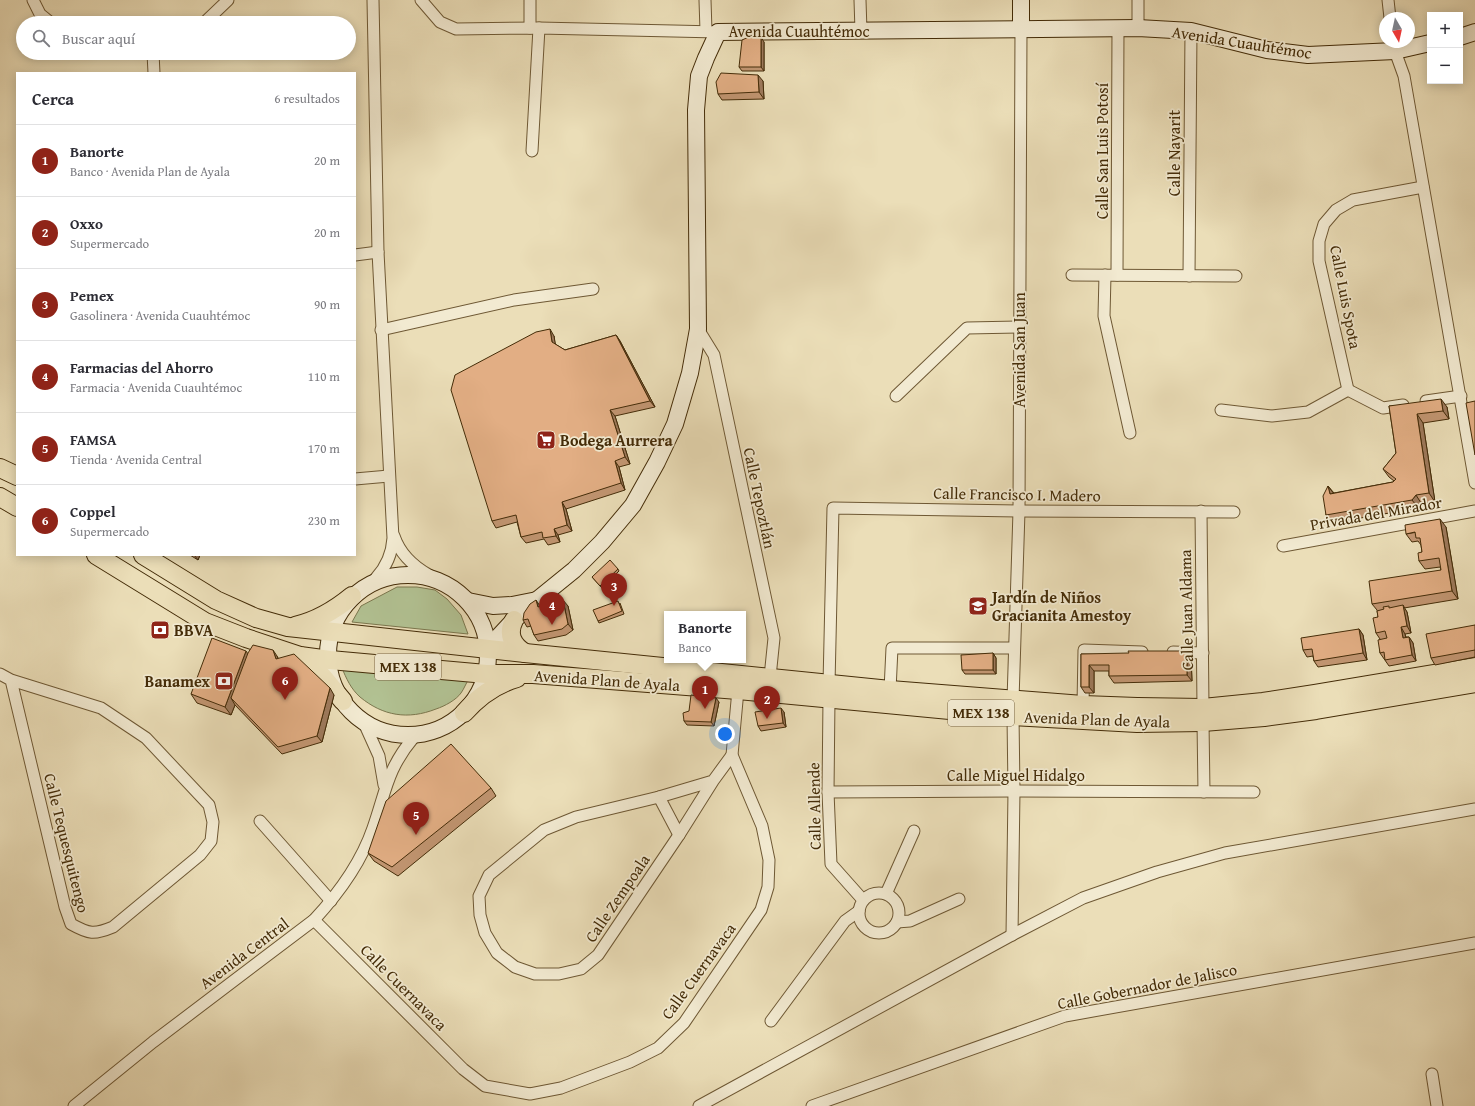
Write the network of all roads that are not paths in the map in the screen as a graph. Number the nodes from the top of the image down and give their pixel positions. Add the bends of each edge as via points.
1 (32, 0) edge
2 (228, 0) edge
3 (373, 0) edge
4 (421, 0) edge
5 (530, 0) edge
6 (705, 0) edge
7 (860, 0) edge
8 (1021, 0) edge
9 (1138, 0) edge
10 (1388, 0) edge
11 (1389, 12) edge
12 (42, 16) edge
13 (211, 16) edge
14 (1118, 27) junction
15 (534, 28) junction
16 (1138, 28) junction
17 (1021, 29) junction
18 (860, 31) junction
19 (1191, 31) junction
20 (712, 32) junction
21 (1475, 32) edge
22 (1463, 36) edge
23 (1427, 43) edge
24 (1415, 44) edge
25 (1379, 48) edge
26 (1395, 48) edge
27 (153, 60) edge
28 (154, 72) edge
29 (532, 152) dead end
30 (1423, 187) junction
31 (378, 252) junction
32 (356, 255) edge
33 (1072, 275) dead end
34 (1105, 275) junction
35 (1117, 275) junction
36 (1189, 276) junction
37 (1236, 276) dead end
38 (594, 289) dead end
39 (1019, 327) junction
40 (698, 329) junction
41 (382, 330) junction
42 (1348, 390) junction
43 (896, 396) dead end
44 (1460, 396) junction
45 (1221, 410) dead end
46 (1130, 433) dead end
47 (0, 468) edge
48 (16, 476) edge
49 (389, 476) junction
50 (356, 479) edge
51 (1475, 483) edge
52 (0, 497) edge
53 (16, 506) edge
54 (833, 508) joint
55 (1019, 511) junction
56 (1201, 511) junction
57 (1475, 511) edge
58 (1234, 512) dead end
59 (392, 527) junction
60 (1282, 546) dead end
61 (98, 556) edge
62 (146, 556) edge
63 (429, 575) junction
64 (376, 578) junction
65 (352, 596) junction
66 (537, 600) junction
67 (468, 601) junction
68 (514, 620) junction
69 (288, 627) junction
70 (332, 633) junction
71 (1014, 648) junction
72 (487, 649) junction
73 (525, 653) junction
74 (1203, 653) junction
75 (300, 656) junction
76 (330, 660) junction
77 (1475, 667) edge
78 (0, 674) edge
79 (486, 674) junction
80 (533, 674) junction
81 (770, 678) junction
82 (11, 680) junction
83 (1475, 683) edge
84 (738, 690) junction
85 (890, 690) junction
86 (829, 691) junction
87 (343, 701) junction
88 (1083, 705) junction
89 (1013, 708) junction
90 (464, 713) junction
91 (1203, 715) junction
92 (365, 724) junction
93 (414, 737) junction
94 (732, 755) junction
95 (713, 781) junction
96 (385, 788) junction
97 (1014, 791) junction
98 (828, 792) junction
99 (1204, 792) junction
100 (1254, 792) dead end
101 (659, 797) junction
102 (1475, 809) edge
103 (260, 821) dead end
104 (914, 831) dead end
105 (679, 835) junction
106 (886, 894) junction
107 (959, 899) dead end
108 (863, 900) junction
109 (331, 901) junction
110 (859, 911) junction
111 (314, 920) junction
112 (897, 922) junction
113 (1012, 934) junction
114 (1475, 943) edge
115 (771, 1021) dead end
116 (1432, 1074) dead end
117 (74, 1106) edge
118 (699, 1106) edge
119 (812, 1106) edge
120 (1437, 1106) edge

1 - 12 street
2 - 13 street
3 - 31 street
4 - 15 street via 440,22 456,29
5 - 15 street
6 - 20 street
7 - 18 street
8 - 17 main road, Avenida San Juan
9 - 16 street
10 - 11 street
14 - 16 main road, Avenida Cuauhtémoc
14 - 17 main road, Avenida Cuauhtémoc
14 - 35 street, Calle San Luis Potosí
15 - 20 street
15 - 29 street
16 - 19 main road, Avenida Cuauhtémoc
17 - 18 main road, Avenida Cuauhtémoc
17 - 39 street, Avenida San Juan
18 - 20 main road, Avenida Cuauhtémoc
19 - 25 main road, Avenida Cuauhtémoc via 1267,50 1308,55
19 - 36 street, Calle Nayarit
20 - 40 main road, Avenida Cuauhtémoc via 699,76 696,110
21 - 22 main road
23 - 24 main road, Avenida Cuauhtémoc
26 - 30 street via 1404,76
27 - 28 street
30 - 42 street, Calle Luis Spota via 1353,200 1336,210 1324,224 1319,241 1319,260
30 - 44 street
31 - 32 street
31 - 41 street
33 - 34 street
34 - 35 street
34 - 46 street via 1104,316
35 - 36 street
36 - 37 street
38 - 41 street via 514,300
39 - 43 street via 967,328
39 - 55 street, Avenida San Juan
40 - 66 main road, Avenida Cuauhtémoc via 690,373 675,424 633,505 574,570
40 - 81 street, Calle Tepoztlán via 714,355 774,638
41 - 49 street
42 - 44 street via 1383,408
42 - 45 street via 1308,412 1272,416
44 - 51 street
47 - 48 main road
49 - 50 street
49 - 59 street
52 - 53 main road
54 - 55 street, Calle Francisco I. Madero
54 - 86 street, Calle Allende
55 - 56 street, Calle Francisco I. Madero
55 - 71 street, Avenida San Juan
56 - 58 street, Calle Francisco I. Madero
56 - 74 street, Calle Juan Aldama
57 - 60 street, Privada del Mirador
59 - 63 street via 406,557
59 - 64 street via 392,548 389,558
61 - 75 main road, Avenida Plan de Ayala / MEX 138 via 205,622
62 - 69 main road, Avenida Plan de Ayala / MEX 138 via 216,600 256,618
63 - 64 main road via 393,573
63 - 67 main road via 451,584
64 - 65 main road
65 - 69 main road via 333,611 312,621
65 - 70 main road
66 - 67 main road, Avenida Cuauhtémoc via 493,606
66 - 68 main road, Avenida Cuauhtémoc
67 - 72 main road via 482,624
68 - 72 main road, Avenida Cuauhtémoc
68 - 73 main road via 510,632 512,639
69 - 70 main road, Avenida Plan de Ayala / MEX 138
70 - 72 main road, Avenida Plan de Ayala / MEX 138
70 - 76 main road
71 - 85 street via 892,648
71 - 89 street, Avenida San Juan
72 - 73 main road, Avenida Plan de Ayala / MEX 138
72 - 79 main road
73 - 81 main road, Avenida Plan de Ayala / MEX 138
74 - 88 street via 1084,650
74 - 91 street, Calle Juan Aldama
75 - 76 main road, Avenida Plan de Ayala / MEX 138
75 - 87 main road via 323,677
76 - 79 main road, Avenida Plan de Ayala / MEX 138
76 - 87 main road via 334,681
77 - 91 main road, Avenida Plan de Ayala / MEX 138
78 - 82 street, Calle Tequesquitengo
79 - 80 main road, Avenida Plan de Ayala / MEX 138
79 - 90 main road via 478,695
80 - 84 main road, Avenida Plan de Ayala / MEX 138
80 - 90 main road via 497,686 474,702
81 - 86 main road, Avenida Plan de Ayala / MEX 138
82 - 82 street, Calle Tequesquitengo via 65,907 71,924 84,931 99,933 113,927 200,855 211,842 213,822 209,805 146,738 101,708
83 - 91 main road, Avenida Plan de Ayala / MEX 138 via 1264,717
84 - 86 main road, Avenida Plan de Ayala / MEX 138
84 - 94 street, Calle Cuernavaca
85 - 86 main road, Avenida Plan de Ayala / MEX 138
85 - 89 main road, Avenida Plan de Ayala / MEX 138
86 - 89 main road, Avenida Plan de Ayala / MEX 138
86 - 98 street, Calle Allende
87 - 92 main road
88 - 89 main road, Avenida Plan de Ayala / MEX 138
88 - 91 main road, Avenida Plan de Ayala / MEX 138
89 - 91 main road, Avenida Plan de Ayala / MEX 138 via 1136,723
89 - 97 street, Avenida San Juan
90 - 93 main road via 450,726 433,734
91 - 99 street, Calle Juan Aldama
92 - 93 main road via 389,734
92 - 96 street, Avenida Central via 379,756
93 - 96 street, Avenida Central via 396,761
94 - 95 street, Calle Zempoala
94 - 111 street, Calle Cuernavaca via 762,826 769,860 768,887 760,910 684,1023 658,1048 630,1062 561,1088 530,1094 485,1086 463,1069
95 - 101 street, Calle Zempoala
95 - 105 street, Calle Zempoala
96 - 109 street, Avenida Central via 373,829 357,865
97 - 98 street, Calle Miguel Hidalgo
97 - 99 street, Calle Miguel Hidalgo
97 - 113 street, Avenida San Juan
98 - 108 street, Calle Allende via 831,864
99 - 100 street, Calle Miguel Hidalgo
101 - 105 street
101 - 105 street, Calle Zempoala via 576,817 544,830 489,875 479,896 480,915 485,933 497,953 515,967 535,974 559,974 581,968 598,955
102 - 113 street via 1225,853 1157,872 1083,898
103 - 109 street
104 - 106 street
106 - 108 street via 870,895
106 - 112 street via 893,898 898,906
107 - 112 street via 910,922
108 - 110 street
109 - 111 street, Avenida Central
110 - 112 street via 864,926 870,930 885,932
110 - 115 street via 846,921
111 - 117 street, Avenida Central via 153,1042
113 - 118 street
114 - 119 street, Calle Gobernador de Jalisco via 1064,1016
116 - 120 street

